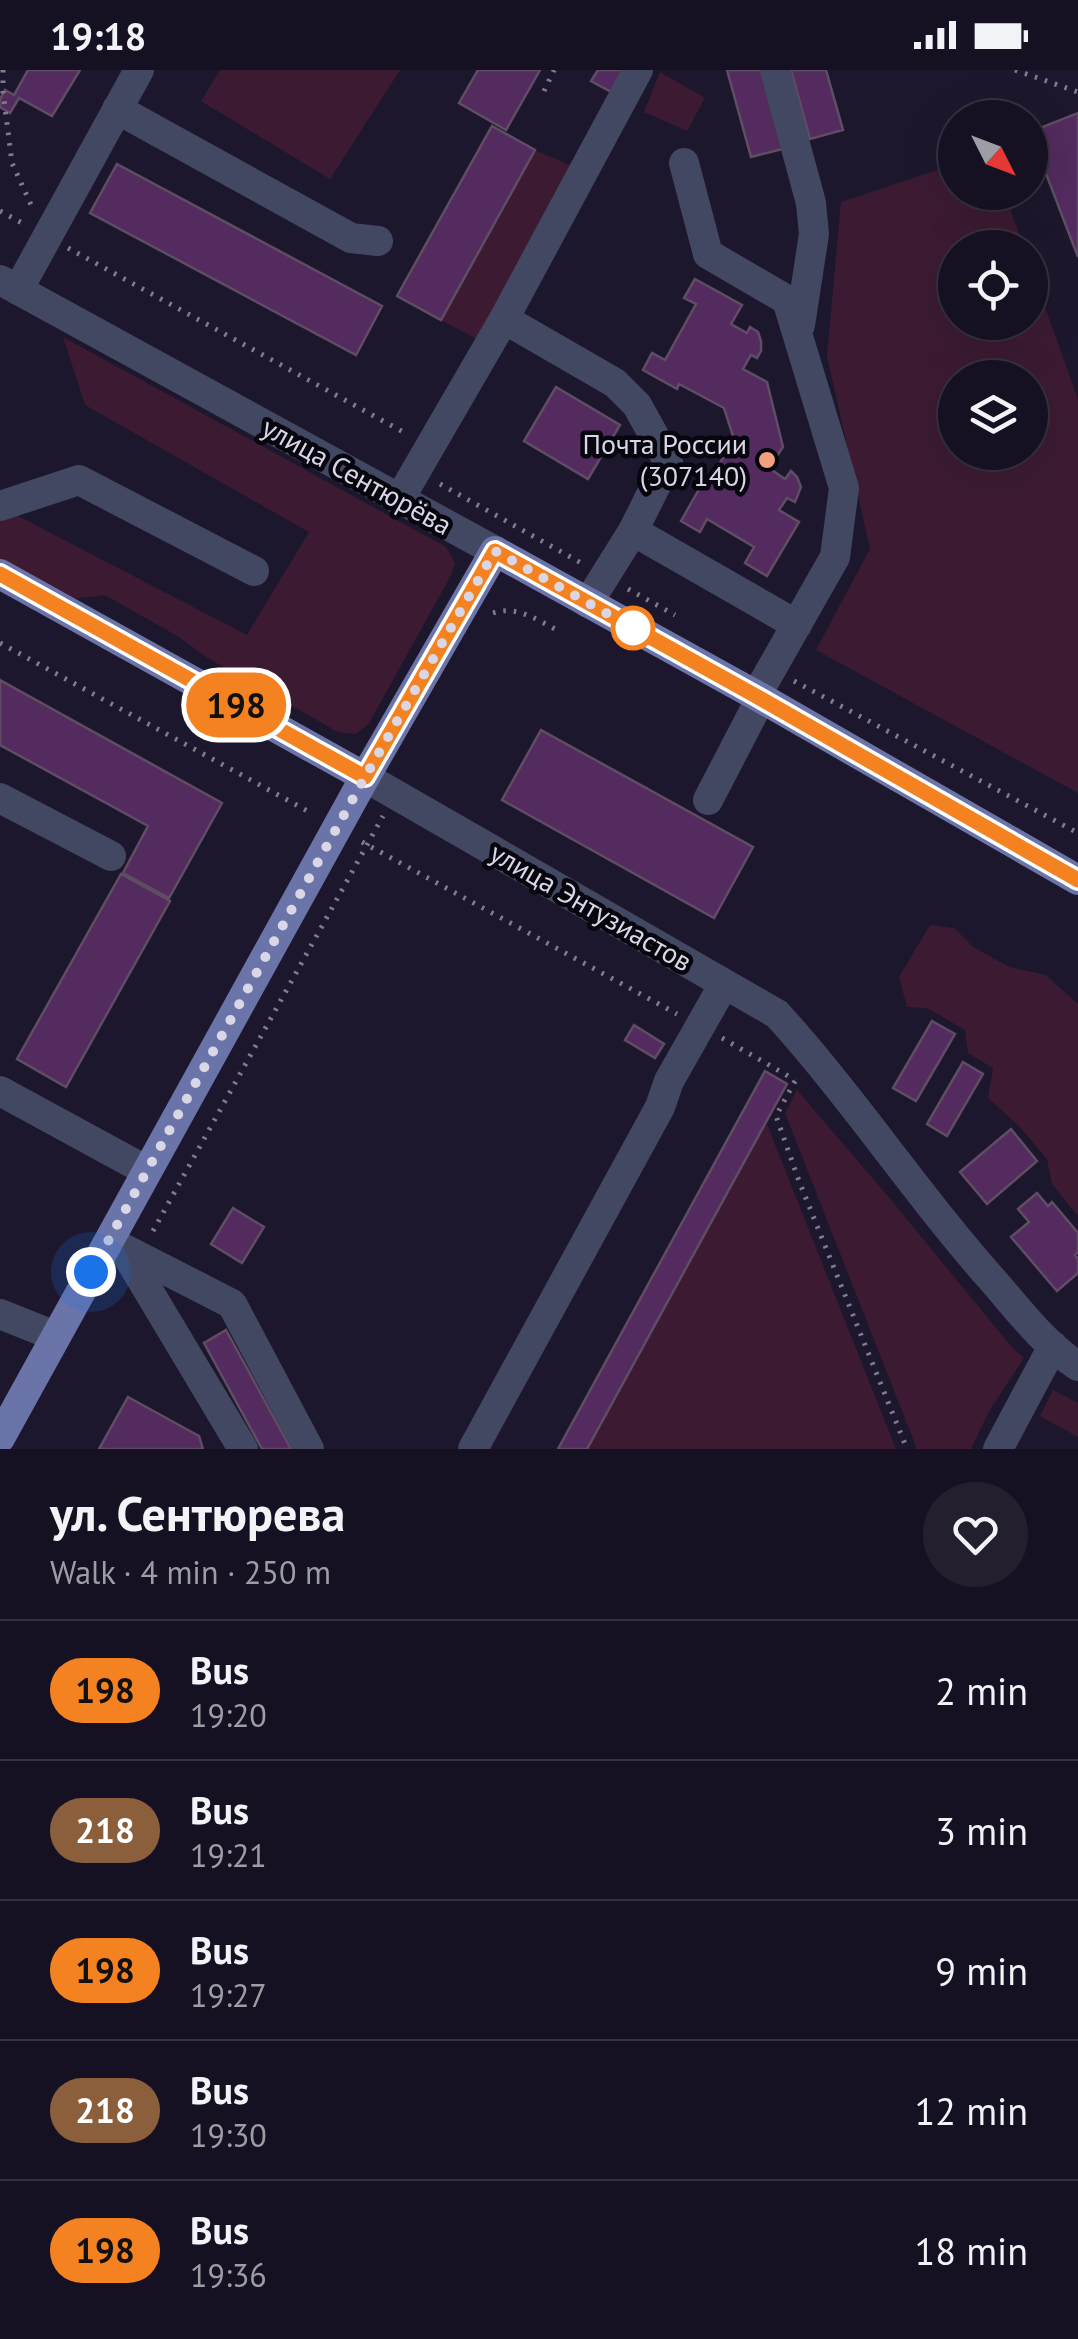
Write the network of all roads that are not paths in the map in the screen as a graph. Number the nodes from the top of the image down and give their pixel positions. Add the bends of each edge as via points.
1 (139, 70) edge
2 (638, 70) edge
3 (775, 70) edge
4 (117, 109) junction
5 (684, 163) dead end
6 (378, 241) dead end
7 (9, 285) edge
8 (504, 319) junction
9 (799, 338) junction
10 (400, 500) junction
11 (0, 506) edge
12 (633, 531) junction
13 (495, 551) junction
14 (254, 572) dead end
15 (0, 574) edge
16 (588, 603) junction
17 (797, 625) junction
18 (759, 697) junction
19 (365, 777) junction
20 (708, 800) dead end
21 (2, 803) edge
22 (110, 856) dead end
23 (1078, 880) edge
24 (724, 984) junction
25 (0, 1091) edge
26 (148, 1171) junction
27 (124, 1248) junction
28 (0, 1314) edge
29 (55, 1336) junction
30 (1054, 1346) junction
31 (1078, 1366) edge
32 (0, 1438) edge
33 (236, 1445) edge
34 (309, 1449) edge
35 (473, 1449) edge
36 (998, 1449) edge

1 - 4 street
2 - 8 street
3 - 9 street via 813,218
4 - 6 street via 351,238
4 - 7 street via 45,236
5 - 9 street via 708,254 787,300
7 - 10 street, улица Сентюрёва
8 - 10 street
8 - 12 street via 615,383 637,405 668,461
9 - 17 street via 844,488 835,557
10 - 13 street, улица Сентюрёва
11 - 14 street via 79,480
12 - 16 street
12 - 17 street
13 - 16 main road, улица Сентюрёва
13 - 19 main road
15 - 19 main road, улица Энтузиастов
16 - 18 main road, улица Сентюрёва
17 - 18 street
18 - 20 street
18 - 23 main road, улица Сентюрёва
19 - 24 street, улица Энтузиастов
19 - 26 main road
21 - 22 street
24 - 30 street, улица Энтузиастов via 777,1014 971,1256
24 - 35 street
25 - 26 street
26 - 27 main road
27 - 29 main road
27 - 33 street
27 - 34 street via 232,1304
28 - 29 street
29 - 32 main road
30 - 31 street, улица Энтузиастов
30 - 36 street

